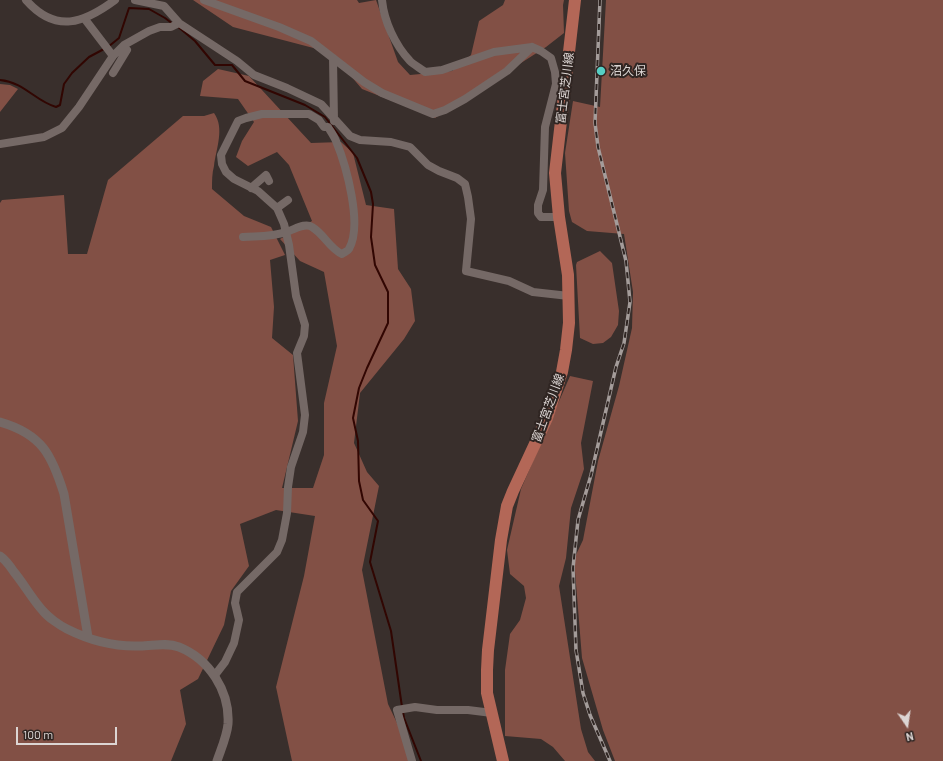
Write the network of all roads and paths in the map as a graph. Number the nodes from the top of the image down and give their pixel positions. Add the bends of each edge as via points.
1 (26, 0) edge
2 (115, 0) edge
3 (135, 0) edge
4 (204, 0) edge
5 (382, 0) edge
6 (575, 0) edge
7 (84, 18) junction
8 (176, 25) junction
9 (127, 48) junction
10 (532, 48) junction
11 (111, 54) junction
12 (333, 58) junction
13 (113, 73) dead end
14 (334, 120) junction
15 (328, 127) junction
16 (0, 144) edge
17 (269, 181) dead end
18 (251, 188) junction
19 (288, 200) dead end
20 (277, 208) junction
21 (559, 217) junction
22 (286, 232) junction
23 (243, 237) dead end
24 (569, 296) junction
25 (0, 422) edge
26 (0, 556) edge
27 (88, 637) junction
28 (215, 675) junction
29 (492, 713) junction
30 (217, 761) edge
31 (412, 761) edge
32 (503, 761) edge

1 - 7 street via 41,14 56,21 69,23
2 - 7 street
3 - 8 street via 164,6
4 - 12 street via 305,38
5 - 10 street via 388,25 399,46 410,62 425,72 442,70 494,52
6 - 21 main road, 富士宮芝川線 via 555,173
7 - 11 street
8 - 9 street via 149,31
8 - 14 street via 237,61 254,75 321,104
9 - 11 street
9 - 13 street
10 - 12 street via 506,71 465,99 433,114 382,93
10 - 21 street via 541,50 551,58 556,84 545,127 543,190 538,213 541,217
11 - 16 street via 79,107 62,128 44,137
12 - 14 street
14 - 15 street
14 - 24 street via 350,136 360,140 391,142 410,147 428,164 465,184 471,219 466,271 509,281 533,292
15 - 18 street via 324,127 309,114 262,114 238,121 221,155 222,164 234,179
15 - 22 street via 338,147 351,192 354,219 353,240 349,250 342,254 337,252 312,226 306,225
17 - 18 street via 266,175
18 - 20 street
19 - 20 street
20 - 22 street
21 - 24 main road, 富士宮芝川線
22 - 23 street via 273,236
22 - 28 street via 296,296 305,325 304,336 297,353 305,415 303,432 288,487 282,540 277,552 237,592 235,603 239,620 234,643
24 - 29 main road, 富士宮芝川線 via 566,350 557,390 509,501 500,540 487,670 487,693
25 - 27 street via 16,426 36,439 45,449 57,472 64,494
26 - 27 street via 43,612 66,628
27 - 28 street via 109,645 162,644 178,647 199,659
28 - 30 street via 228,709 228,725
29 - 31 street via 416,707 397,710
29 - 32 main road, 富士宮芝川線

